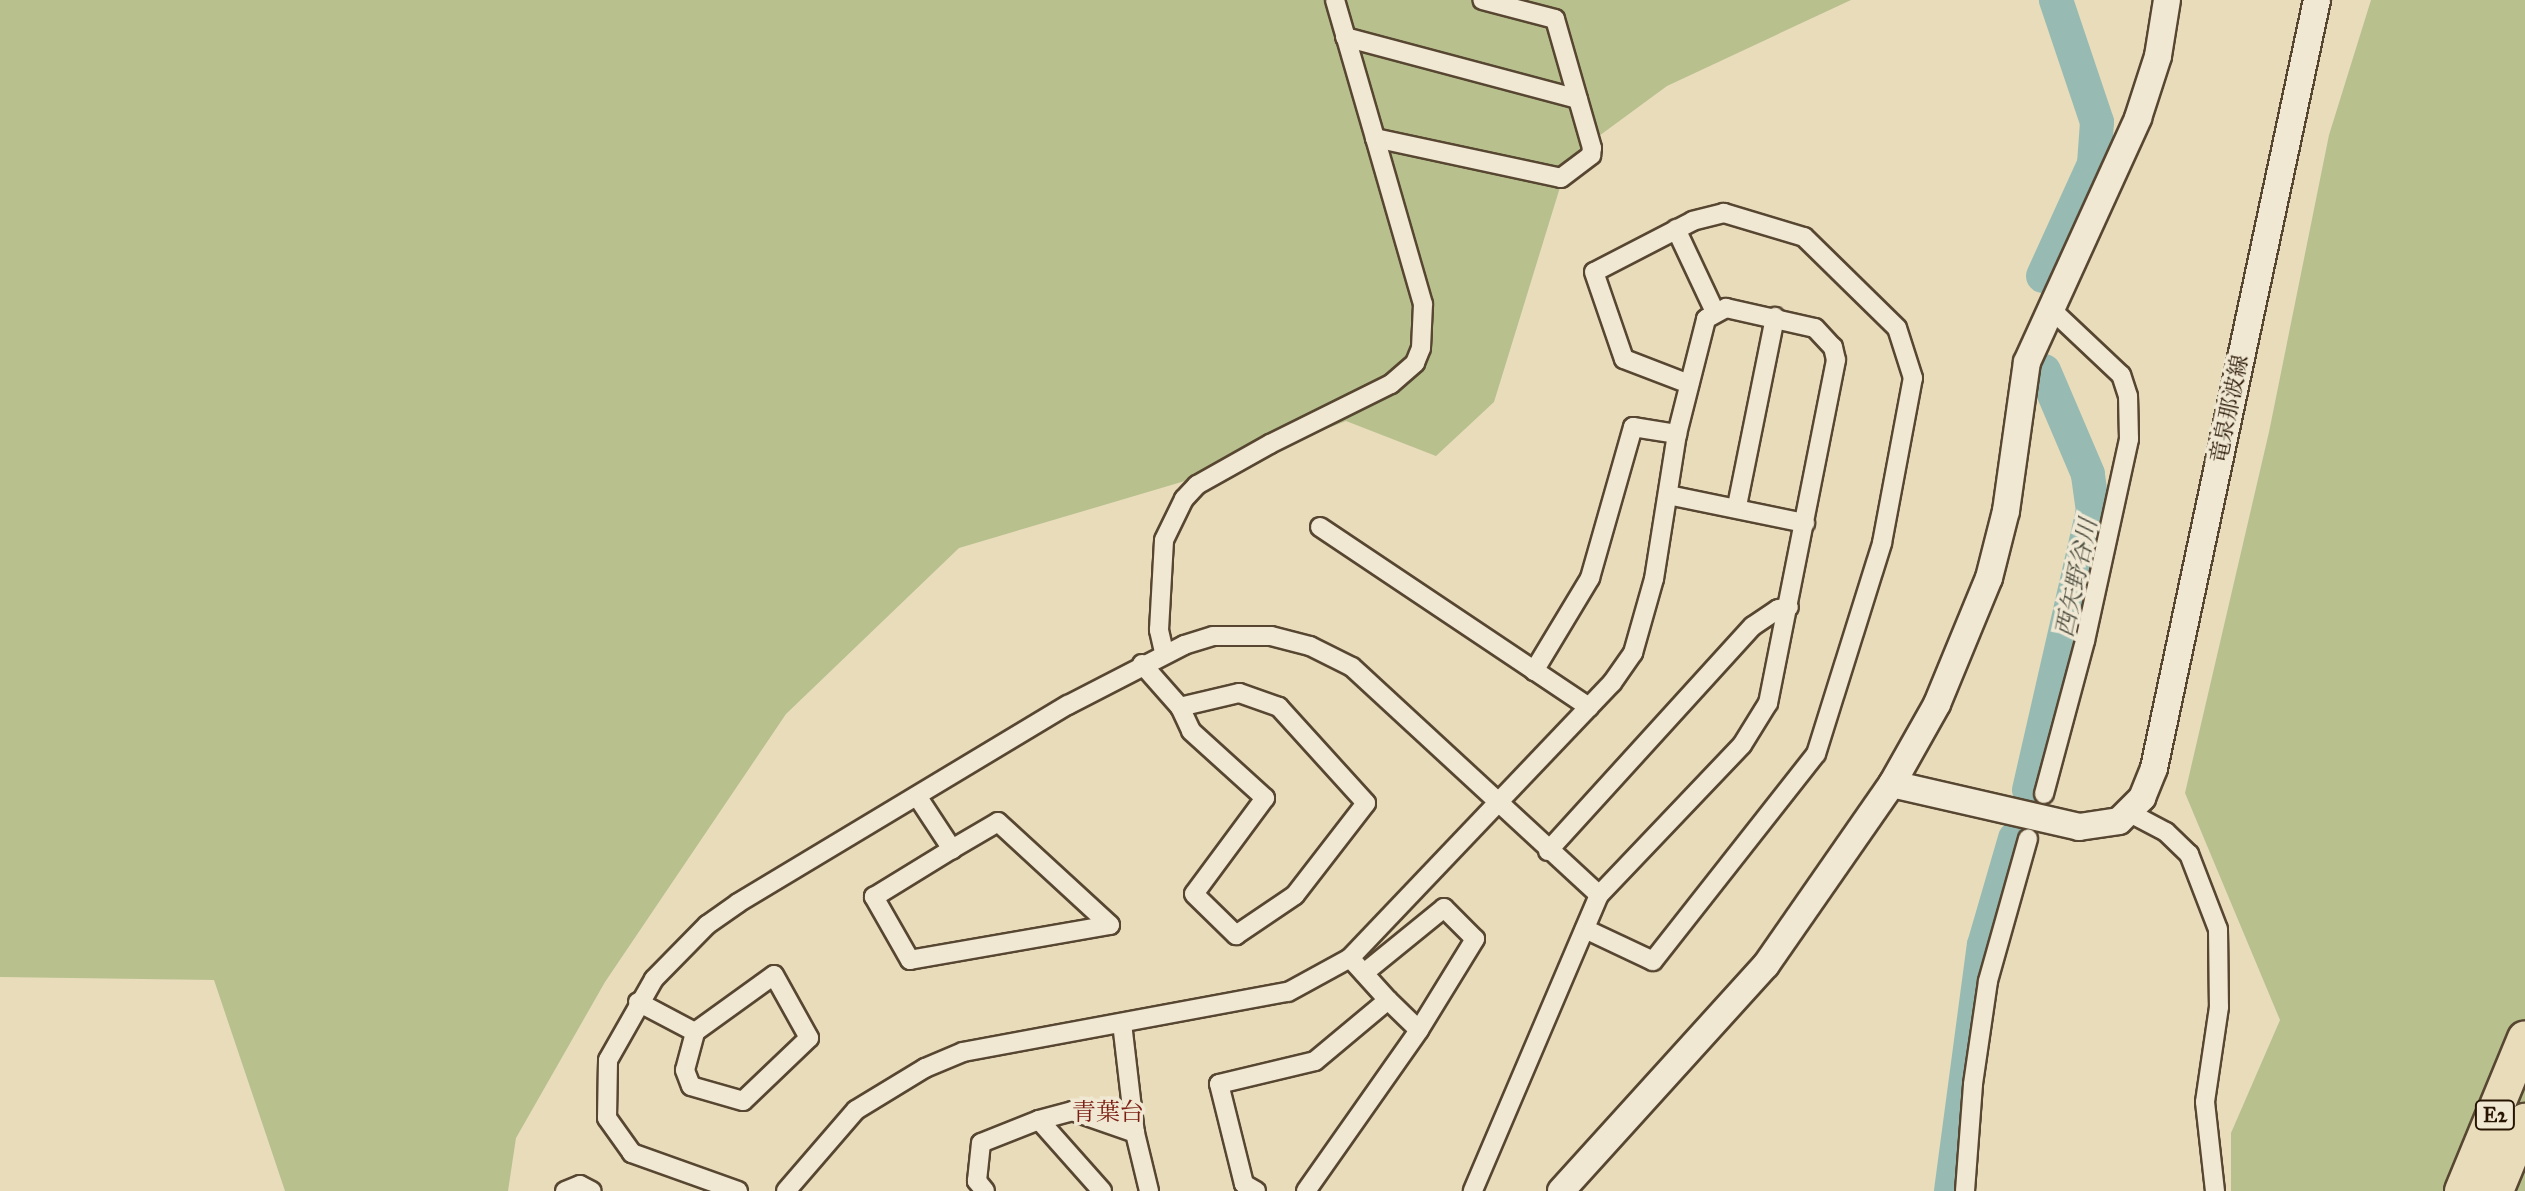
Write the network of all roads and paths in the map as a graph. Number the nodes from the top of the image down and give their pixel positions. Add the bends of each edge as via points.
1 (1335, 0) edge
2 (1482, 0) edge
3 (2167, 0) edge
4 (2317, 0) edge
5 (1345, 37) junction
6 (1578, 99) junction
7 (1375, 138) junction
8 (1676, 229) junction
9 (2050, 308) junction
10 (1715, 312) junction
11 (1775, 317) junction
12 (1689, 384) junction
13 (1677, 434) junction
14 (1668, 495) junction
15 (1737, 506) junction
16 (1805, 523) junction
17 (1320, 527) dead end
18 (1789, 607) junction
19 (1164, 652) junction
20 (1142, 664) junction
21 (1534, 671) junction
22 (1180, 707) junction
23 (1589, 707) junction
24 (1892, 784) junction
25 (2044, 794) dead end
26 (917, 796) junction
27 (1496, 801) junction
28 (2130, 813) junction
29 (2028, 839) dead end
30 (952, 849) junction
31 (1548, 851) junction
32 (1599, 895) junction
33 (1585, 929) junction
34 (1350, 958) junction
35 (1364, 973) junction
36 (1388, 1000) junction
37 (638, 1002) junction
38 (1122, 1023) junction
39 (1419, 1030) junction
40 (695, 1032) junction
41 (2525, 1038) edge
42 (1039, 1120) junction
43 (2525, 1121) edge
44 (1135, 1133) junction
45 (565, 1191) edge
46 (592, 1191) edge
47 (738, 1191) edge
48 (786, 1191) edge
49 (985, 1191) edge
50 (1102, 1191) edge
51 (1149, 1191) edge
52 (1256, 1191) edge
53 (1306, 1191) edge
54 (1473, 1191) edge
55 (1561, 1191) edge
56 (1965, 1191) edge
57 (2215, 1191) edge
58 (2462, 1191) edge
59 (2496, 1191) edge

1 - 5 street
2 - 6 street via 1555,19
3 - 9 street via 2158,56 2138,118
4 - 28 street, 竜泉那波線 via 2154,768
5 - 6 street
5 - 7 street
6 - 7 street via 1591,155 1561,178
7 - 19 street via 1423,304 1415,363 1391,384 1270,444 1197,485 1184,499 1164,540 1159,630
8 - 10 street
8 - 12 street via 1597,267 1594,281 1624,359
8 - 33 street via 1724,213 1804,237 1897,328 1909,357 1912,390 1861,621 1816,754 1653,961
9 - 24 street via 2022,382 2006,511 1989,578 1937,704
9 - 25 street via 2121,375 2130,428 2103,567
10 - 11 street via 1726,308
10 - 12 street via 1700,333
11 - 15 street
11 - 16 street via 1815,328 1833,347 1836,360
12 - 13 street
13 - 14 street
13 - 21 street via 1633,427 1590,578
14 - 15 street
14 - 23 street via 1654,579 1633,653
15 - 16 street
16 - 18 street
17 - 21 street
18 - 31 street via 1753,626
18 - 32 street via 1774,685 1756,724
19 - 20 street
19 - 27 street via 1213,636 1241,634 1310,646 1352,667
20 - 22 street
20 - 26 street
21 - 23 street
22 - 22 street via 1191,731 1265,798 1194,894 1236,935 1295,895 1366,803 1279,707 1239,693
23 - 27 street
24 - 28 street via 2079,827 2106,826
24 - 55 street via 1766,965
26 - 30 street
26 - 37 street via 707,925
27 - 31 street
27 - 34 street
28 - 57 street via 2166,832 2189,854 2218,929 2219,1007 2205,1102
29 - 56 street via 1988,981
30 - 30 street via 998,822 1110,925 910,960 874,897
31 - 32 street
32 - 33 street
33 - 54 street
34 - 35 street
34 - 38 street via 1288,992
35 - 36 street
35 - 39 street via 1444,908 1475,939
36 - 39 street
36 - 52 street via 1315,1061 1219,1084 1244,1184
37 - 40 street
37 - 47 street via 608,1060 607,1118 632,1153
38 - 44 street
38 - 48 street via 963,1052 925,1068 856,1110
39 - 53 street
40 - 40 street via 774,975 809,1038 743,1101 691,1086 685,1070
41 - 58 highway, E2
42 - 44 street via 1072,1111
42 - 49 street via 981,1143 977,1181
42 - 50 street
43 - 59 highway, E2
44 - 51 street
45 - 46 street via 580,1185

